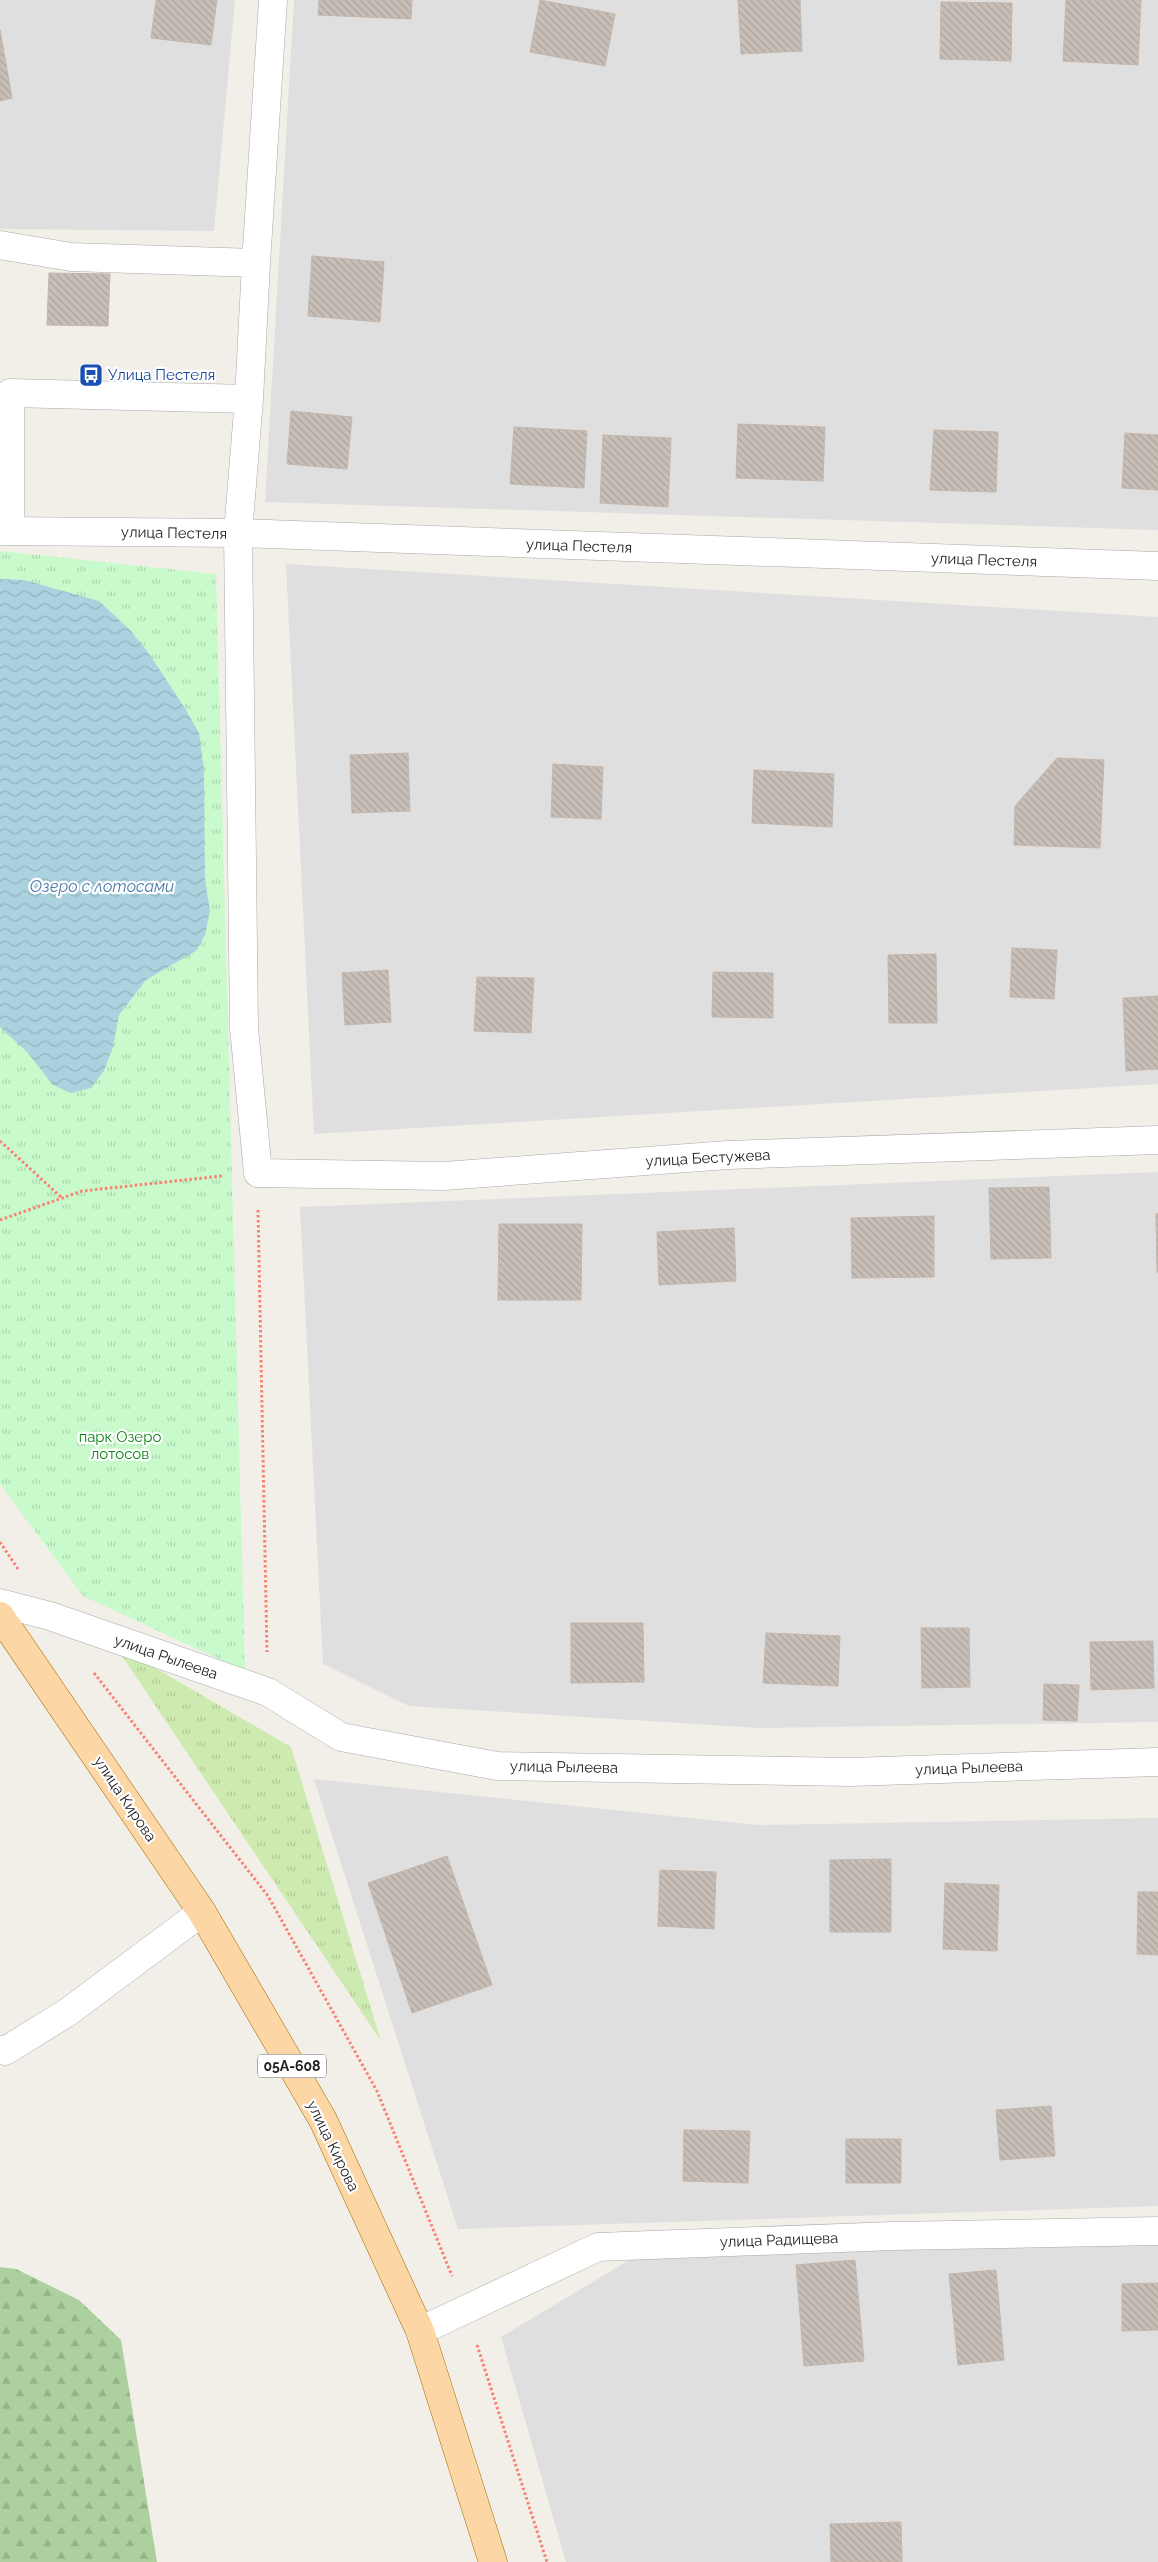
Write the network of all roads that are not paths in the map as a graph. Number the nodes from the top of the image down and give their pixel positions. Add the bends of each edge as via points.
1 (273, 0) edge
2 (0, 244) edge
3 (256, 262) junction
4 (249, 399) junction
5 (5, 531) edge
6 (238, 533) junction
7 (1158, 566) edge
8 (1158, 1140) edge
9 (0, 1602) edge
10 (0, 1616) edge
11 (1158, 1762) edge
12 (202, 1912) junction
13 (0, 2050) edge
14 (1158, 2231) edge
15 (420, 2331) junction
16 (493, 2562) edge

1 - 3 street
2 - 3 street via 71,257
3 - 4 street
4 - 5 street via 10,393
4 - 6 street
5 - 6 street, улица Пестеля
6 - 7 street, улица Пестеля
6 - 8 street, улица Бестужева via 244,1028 258,1173 444,1176 728,1155
9 - 11 street, улица Рылеева via 50,1616 268,1692 341,1738 497,1766 850,1772
10 - 12 main road, улица Кирова / 05А-608
12 - 13 street via 68,2012 5,2051
12 - 15 main road, улица Кирова / 05А-608 via 323,2120
14 - 15 street, улица Радищева via 893,2236 598,2247
15 - 16 main road, улица Кирова / 05А-608

